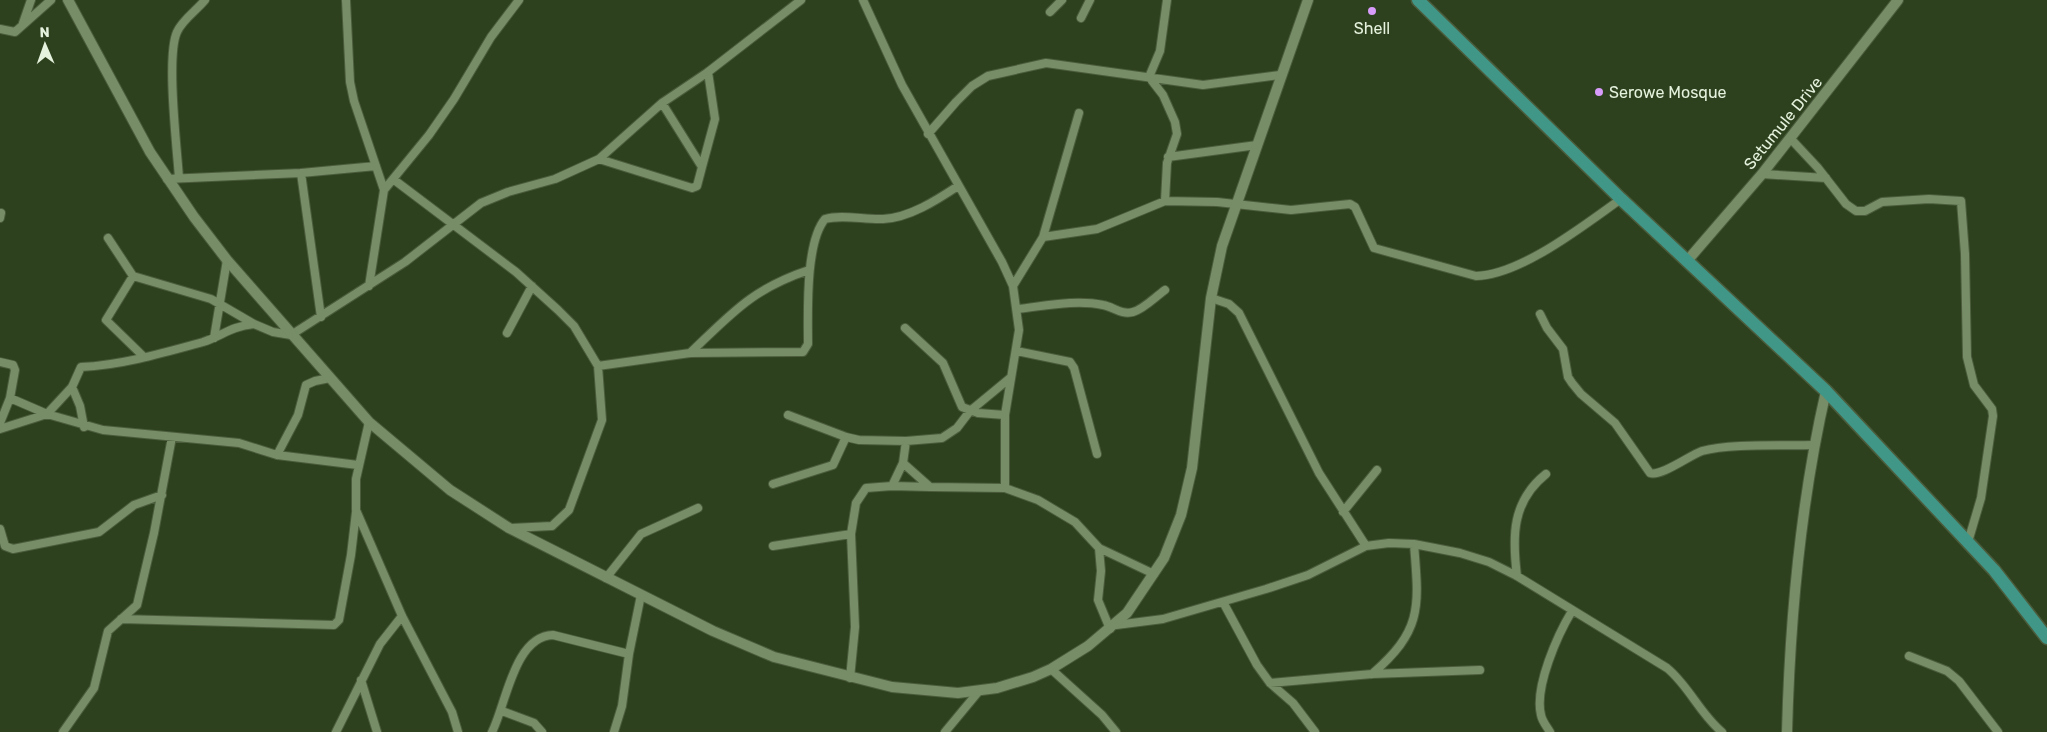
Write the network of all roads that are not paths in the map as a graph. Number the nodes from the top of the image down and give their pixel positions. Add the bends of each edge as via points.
1 (31, 0) edge
2 (51, 0) edge
3 (68, 0) edge
4 (205, 0) edge
5 (346, 0) edge
6 (519, 0) edge
7 (801, 0) edge
8 (863, 0) edge
9 (1062, 0) edge
10 (1090, 0) edge
11 (1167, 0) edge
12 (1308, 0) edge
13 (1418, 0) edge
14 (1898, 0) edge
15 (1050, 12) dead end
16 (1081, 18) dead end
17 (23, 23) junction
18 (0, 29) edge
19 (708, 72) junction
20 (1280, 75) junction
21 (1149, 76) junction
22 (662, 103) junction
23 (1079, 113) dead end
24 (928, 134) junction
25 (1790, 138) junction
26 (1256, 145) junction
27 (1168, 157) junction
28 (598, 159) junction
29 (376, 166) junction
30 (702, 167) junction
31 (301, 173) junction
32 (1762, 174) junction
33 (179, 178) junction
34 (393, 178) junction
35 (1826, 178) junction
36 (167, 179) junction
37 (958, 186) junction
38 (384, 190) junction
39 (1621, 199) junction
40 (1165, 201) junction
41 (1235, 205) junction
42 (454, 224) junction
43 (1043, 237) junction
44 (108, 238) dead end
45 (227, 260) junction
46 (1688, 260) junction
47 (809, 270) junction
48 (133, 276) junction
49 (368, 286) junction
50 (532, 286) junction
51 (1013, 286) junction
52 (1165, 290) dead end
53 (1211, 298) junction
54 (221, 303) junction
55 (1018, 309) junction
56 (1540, 314) dead end
57 (321, 317) junction
58 (254, 324) junction
59 (905, 328) dead end
60 (507, 333) dead end
61 (291, 335) junction
62 (214, 338) junction
63 (1016, 351) junction
64 (690, 353) junction
65 (144, 357) junction
66 (0, 362) edge
67 (598, 366) junction
68 (330, 378) junction
69 (1010, 378) junction
70 (72, 387) junction
71 (1826, 391) junction
72 (10, 398) junction
73 (970, 411) junction
74 (46, 414) junction
75 (788, 415) dead end
76 (1005, 415) junction
77 (369, 422) junction
78 (0, 423) edge
79 (84, 427) junction
80 (0, 429) edge
81 (172, 437) junction
82 (846, 437) junction
83 (906, 441) junction
84 (1813, 445) junction
85 (1097, 454) dead end
86 (277, 455) junction
87 (903, 463) junction
88 (358, 465) junction
89 (1377, 470) dead end
90 (1546, 474) dead end
91 (773, 484) dead end
92 (892, 486) junction
93 (930, 487) junction
94 (1005, 488) junction
95 (162, 495) junction
96 (698, 508) dead end
97 (356, 510) junction
98 (1342, 512) junction
99 (509, 528) junction
100 (0, 529) edge
101 (851, 534) junction
102 (1968, 542) junction
103 (1414, 544) junction
104 (773, 546) dead end
105 (1366, 546) junction
106 (1098, 548) junction
107 (1154, 574) junction
108 (1517, 576) junction
109 (606, 578) junction
110 (641, 595) junction
111 (1223, 602) junction
112 (1572, 611) junction
113 (402, 616) junction
114 (121, 619) junction
115 (1113, 627) junction
116 (2047, 638) edge
117 (629, 654) junction
118 (1909, 656) dead end
119 (1051, 669) junction
120 (1480, 670) dead end
121 (1372, 674) junction
122 (850, 678) junction
123 (361, 680) junction
124 (1270, 683) junction
125 (979, 691) junction
126 (502, 711) junction
127 (63, 732) edge
128 (336, 732) edge
129 (377, 732) edge
130 (458, 732) edge
131 (492, 732) edge
132 (542, 732) edge
133 (614, 732) edge
134 (945, 732) edge
135 (1116, 732) edge
136 (1315, 732) edge
137 (1550, 732) edge
138 (1722, 732) edge
139 (1787, 732) edge
140 (1998, 732) edge

1 - 17 street
2 - 17 street
3 - 36 street
4 - 33 street via 178,29 174,41
5 - 29 street via 350,82
6 - 34 street via 491,37 429,135
7 - 19 street
8 - 24 street
9 - 15 street
10 - 16 street
11 - 21 street via 1160,51
12 - 20 street
13 - 39 main road
14 - 25 street, Setumule Drive
17 - 18 street via 12,32
19 - 22 street
19 - 30 street via 715,118
20 - 21 street via 1203,85
20 - 26 street
21 - 24 street via 1046,63 993,74 972,86
21 - 27 street via 1175,122 1177,134
22 - 28 street
22 - 30 street
23 - 43 street
24 - 37 street
25 - 32 street, Setumule Drive
25 - 35 street
26 - 27 street
26 - 41 street
27 - 40 street
28 - 30 street via 692,188 697,186
28 - 42 street via 555,179 493,197
29 - 31 street
29 - 38 street
31 - 33 street
31 - 57 street
32 - 35 street
32 - 46 street, Setumule Drive
33 - 36 street
34 - 38 street
34 - 42 street
35 - 102 street via 1846,204 1856,211 1865,211 1882,202 1961,201 1967,357 1974,385 1992,409 1993,416 1981,498
36 - 45 street
37 - 47 street via 941,198 900,216 825,219 818,232
37 - 51 street
38 - 49 street
39 - 41 street via 1562,240 1530,258 1486,276 1465,274 1374,248 1355,207 1350,204 1291,210
39 - 46 main road
40 - 41 street
40 - 43 street via 1096,229
41 - 53 street
42 - 49 street
42 - 50 street
43 - 51 street
44 - 48 street
45 - 54 street
45 - 61 street
46 - 71 main road
47 - 64 street via 751,296
47 - 64 street via 806,349 802,352
48 - 54 street
48 - 65 street via 106,320
49 - 57 street
50 - 60 street
50 - 67 street via 574,326
51 - 55 street
52 - 55 street via 1130,313 1086,303
53 - 98 street via 1229,304 1239,314
53 - 107 street via 1192,468 1181,515
54 - 58 street
54 - 62 street
55 - 63 street
56 - 84 street via 1563,349 1572,383 1615,423 1650,473 1658,474 1703,451
57 - 61 street
58 - 61 street
58 - 62 street via 234,327
59 - 73 street via 939,357 958,402
61 - 68 street
62 - 65 street
63 - 69 street
63 - 85 street via 1070,362
64 - 67 street
65 - 70 street via 110,365 81,367
66 - 72 street via 12,365 15,370
67 - 99 street via 602,420 569,510 552,526
68 - 77 street
68 - 86 street via 306,384 298,415
69 - 73 street
69 - 76 street
70 - 74 street
70 - 79 street
71 - 84 street
71 - 102 main road
72 - 74 street
72 - 78 street
73 - 76 street
73 - 83 street via 957,428 942,438
74 - 79 street
74 - 80 street
75 - 82 street
76 - 94 street
77 - 88 street
77 - 99 street via 450,490
79 - 81 street
81 - 86 street via 238,442
81 - 95 street
82 - 83 street
82 - 91 street via 833,465
83 - 87 street
84 - 139 street via 1792,602
86 - 88 street
87 - 92 street
87 - 93 street
88 - 97 street via 354,492
89 - 98 street
90 - 108 street via 1532,489 1514,525
92 - 93 street
92 - 101 street via 870,487 863,491 856,503
93 - 94 street
94 - 106 street via 1055,509 1075,522
95 - 100 street via 134,505 96,532 13,549 5,546
95 - 114 street via 137,605
96 - 109 street via 641,534
97 - 113 street
97 - 114 street via 341,611 338,623 334,625
98 - 105 street
99 - 109 street
101 - 104 street
101 - 122 street via 855,626
102 - 116 main road
103 - 105 street
103 - 108 street via 1489,562
103 - 121 street via 1417,606 1413,625 1391,657
105 - 111 street via 1308,575
106 - 107 street
106 - 115 street via 1101,572 1098,600
107 - 115 street via 1127,613
108 - 112 street
109 - 110 street
110 - 117 street
110 - 122 street via 712,631 774,657
111 - 115 street via 1163,619
111 - 124 street
112 - 137 street via 1553,648 1542,688 1539,705
112 - 138 street via 1672,672
113 - 123 street via 383,638
113 - 130 street via 444,696
114 - 127 street via 105,636 94,688
115 - 119 street
117 - 126 street via 553,635 541,637 516,668
117 - 133 street via 622,706
118 - 140 street via 1953,676
119 - 125 street via 1019,682
119 - 135 street
120 - 121 street
121 - 124 street
122 - 125 street via 916,690
123 - 128 street
123 - 129 street
124 - 136 street via 1293,704
125 - 134 street
126 - 131 street
126 - 132 street via 534,723

